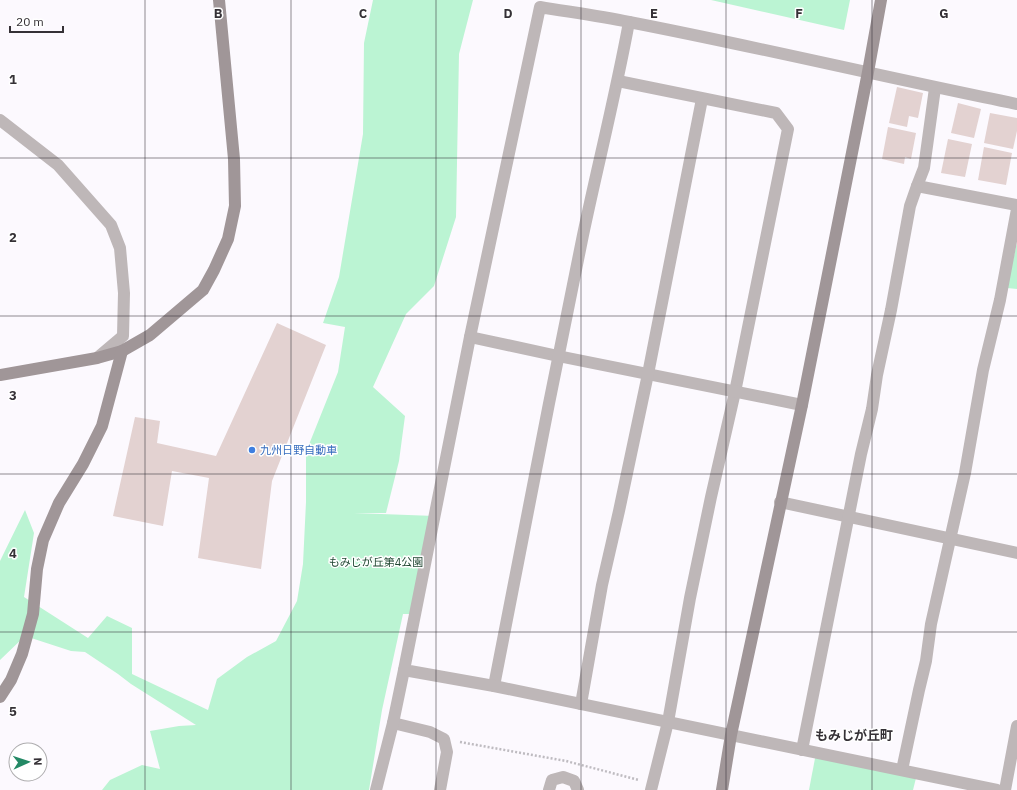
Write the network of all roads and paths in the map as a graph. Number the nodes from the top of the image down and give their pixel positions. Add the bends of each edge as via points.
1 (219, 0) edge
2 (881, 0) edge
3 (629, 22) junction
4 (868, 72) junction
5 (618, 81) junction
6 (935, 88) junction
7 (702, 99) junction
8 (1017, 104) edge
9 (0, 120) edge
10 (917, 186) junction
11 (1017, 205) edge
12 (1017, 209) edge
13 (470, 337) junction
14 (122, 351) junction
15 (558, 356) junction
16 (97, 358) junction
17 (648, 374) junction
18 (0, 375) edge
19 (735, 392) junction
20 (802, 405) junction
21 (780, 502) junction
22 (849, 517) junction
23 (950, 539) junction
24 (1017, 553) edge
25 (404, 670) junction
26 (494, 686) junction
27 (0, 697) edge
28 (581, 704) junction
29 (668, 722) junction
30 (393, 723) junction
31 (1017, 726) edge
32 (731, 736) junction
33 (444, 739) junction
34 (802, 750) junction
35 (902, 770) junction
36 (652, 787) edge
37 (376, 790) edge
38 (440, 790) edge
39 (549, 790) edge
40 (578, 790) edge
41 (722, 790) edge
42 (997, 790) edge
43 (1005, 790) edge

1 - 14 street via 234,159 235,206 228,239 203,290 150,335
2 - 4 street
3 - 4 street
3 - 5 street
3 - 13 street via 540,7
4 - 6 street
4 - 20 street
5 - 7 street
5 - 15 street via 591,195
6 - 8 street
6 - 10 street via 924,168
7 - 17 street
7 - 19 street via 776,113 788,129
9 - 16 street via 58,165 111,225 120,248 124,293 123,336
10 - 11 street
10 - 22 street via 910,206
12 - 23 street
13 - 15 street
13 - 25 street
14 - 16 street
14 - 27 street via 102,426 59,503 43,540 37,569 33,614 19,660 11,680
15 - 17 street
15 - 26 street
16 - 18 street
17 - 19 street
17 - 28 street via 602,585
19 - 20 street
19 - 29 street via 690,598
20 - 21 street
21 - 22 street
21 - 32 street
22 - 23 street
22 - 34 street
23 - 24 street
23 - 35 street
25 - 26 street
25 - 30 street
26 - 28 street
28 - 29 street
29 - 32 street
29 - 36 street
30 - 33 street via 430,732
30 - 37 street
31 - 43 street
32 - 34 street
32 - 41 street
33 - 36 path via 566,761
33 - 38 street via 447,752
34 - 35 street
35 - 42 street
39 - 40 street via 552,780 564,777 574,781

